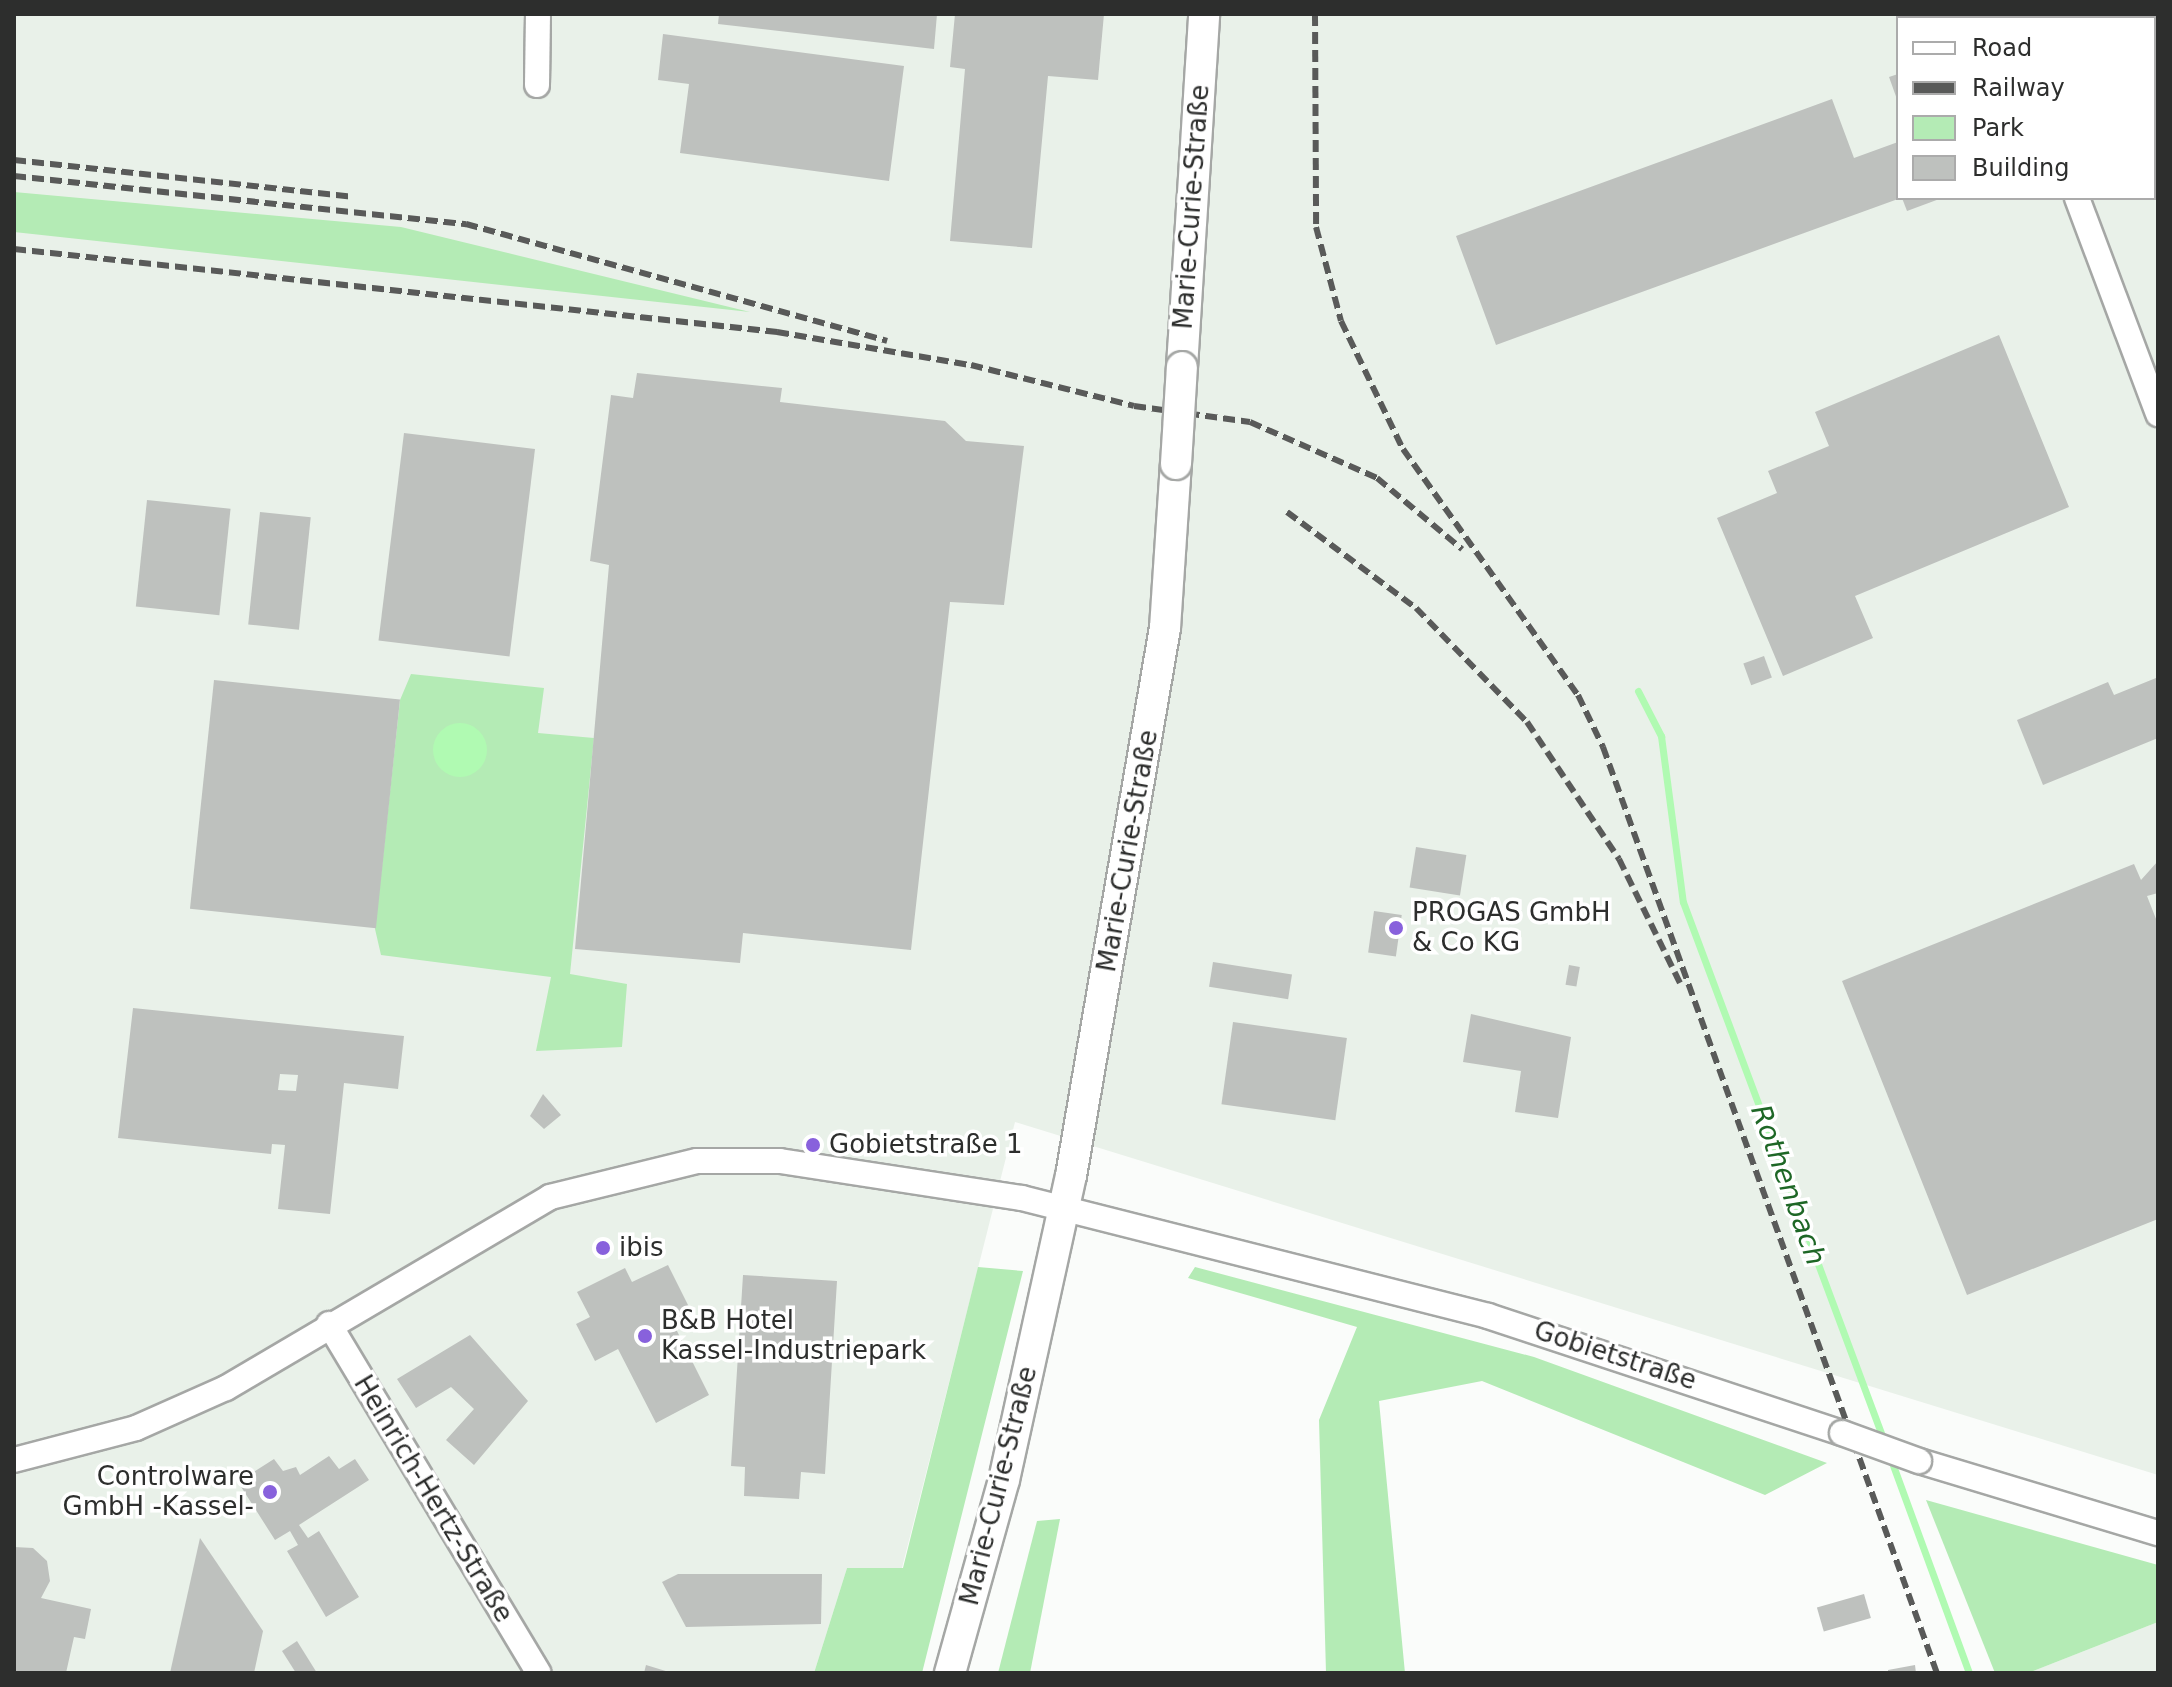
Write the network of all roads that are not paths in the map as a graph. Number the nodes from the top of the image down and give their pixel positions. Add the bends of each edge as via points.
1 (538, 14) edge
2 (1204, 14) edge
3 (537, 85) dead end
4 (2078, 200) edge
5 (2158, 414) edge
6 (1063, 1209) junction
7 (329, 1324) junction
8 (14, 1460) edge
9 (2158, 1533) edge
10 (539, 1673) edge
11 (950, 1673) edge

1 - 3 street
2 - 6 main road, Marie-Curie-Straße, bridge via 1165,628
4 - 5 street
6 - 7 street via 780,1161 697,1161 550,1197
6 - 9 street, Gobietstraße, bridge via 1488,1316 1919,1461
6 - 11 main road, Marie-Curie-Straße via 1004,1480
7 - 8 street via 226,1388 136,1428
7 - 10 street, Heinrich-Hertz-Straße

